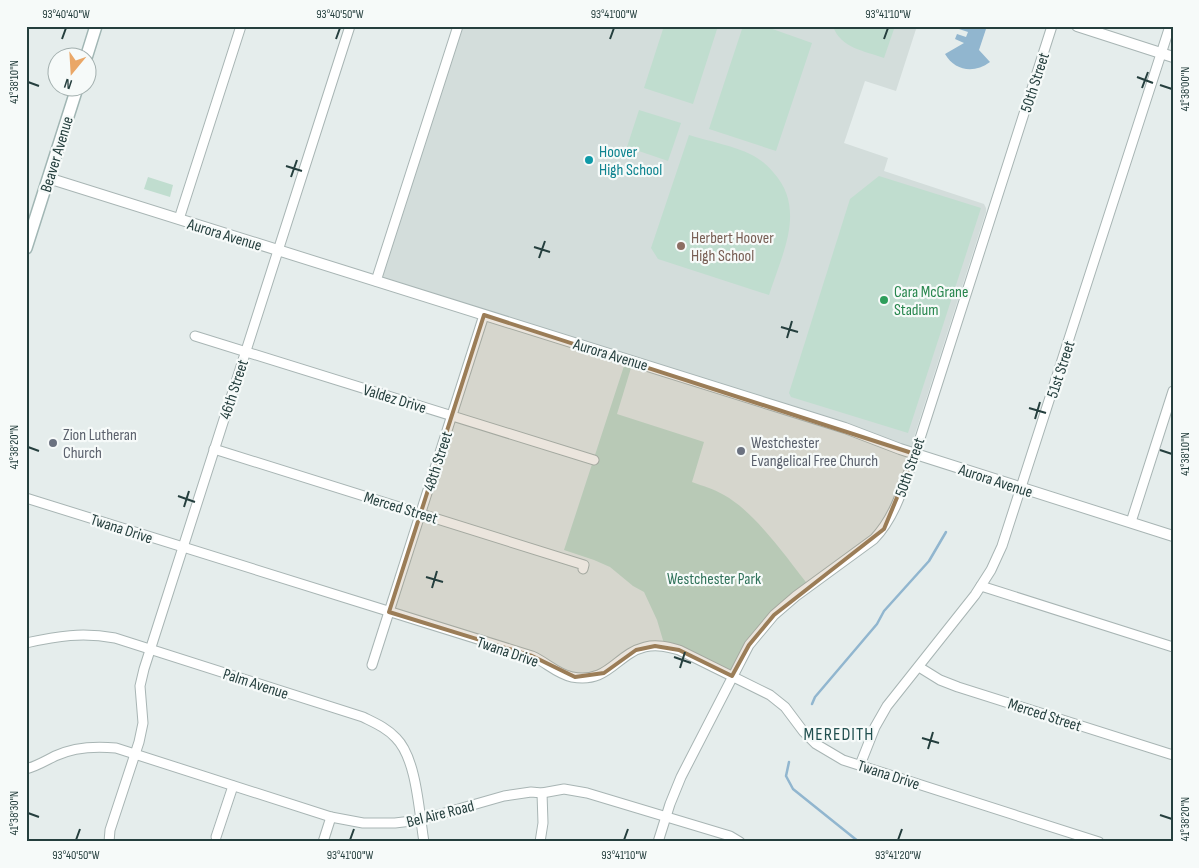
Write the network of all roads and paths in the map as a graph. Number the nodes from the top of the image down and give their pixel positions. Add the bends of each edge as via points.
1 (96, 26) edge
2 (241, 26) edge
3 (350, 26) edge
4 (458, 26) edge
5 (1052, 26) edge
6 (1077, 26) edge
7 (1170, 26) edge
8 (89, 48) edge
9 (1162, 53) junction
10 (1173, 57) edge
11 (74, 98) edge
12 (48, 178) junction
13 (179, 219) junction
14 (26, 248) edge
15 (277, 250) junction
16 (376, 281) junction
17 (484, 315) junction
18 (195, 336) dead end
19 (245, 352) junction
20 (1173, 391) edge
21 (452, 416) junction
22 (214, 449) junction
23 (914, 454) junction
24 (594, 460) dead end
25 (1022, 488) junction
26 (26, 498) edge
27 (420, 514) junction
28 (1131, 522) junction
29 (1173, 536) edge
30 (182, 546) junction
31 (583, 569) dead end
32 (981, 586) junction
33 (389, 612) junction
34 (26, 643) edge
35 (1173, 647) edge
36 (151, 649) junction
37 (372, 665) dead end
38 (919, 667) junction
39 (732, 676) junction
40 (135, 754) junction
41 (1173, 755) edge
42 (860, 765) junction
43 (26, 769) edge
44 (233, 786) junction
45 (542, 793) junction
46 (331, 817) junction
47 (666, 817) junction
48 (420, 820) junction
49 (216, 837) dead end
50 (109, 842) edge
51 (323, 842) edge
52 (424, 842) edge
53 (540, 842) edge
54 (658, 842) edge
55 (740, 842) edge
56 (1099, 842) edge

1 - 8 main road
2 - 13 street
3 - 15 street, 46th Street
4 - 16 street
5 - 23 street, 50th Street
6 - 9 street
7 - 9 street, 51st Street
9 - 10 street
9 - 25 street, 51st Street
11 - 12 main road, Beaver Avenue
12 - 13 street, Aurora Avenue
12 - 14 main road, Beaver Avenue
13 - 15 street, Aurora Avenue
15 - 16 street, Aurora Avenue
15 - 19 street, 46th Street
16 - 17 street, Aurora Avenue
17 - 21 street, 48th Street
17 - 23 street, Aurora Avenue via 832,424
18 - 19 street, Valdez Drive
19 - 21 street, Valdez Drive
19 - 22 street, 46th Street
20 - 28 street
21 - 24 street, Valdez Drive
21 - 27 street, 48th Street
22 - 27 street, Merced Street
22 - 30 street, 46th Street
23 - 25 street, Aurora Avenue
23 - 39 street, 50th Street via 892,516 884,529 774,616 749,645
25 - 28 street, Aurora Avenue
25 - 32 street, 51st Street via 1002,546
26 - 30 street, Twana Drive
27 - 31 street, Merced Street via 584,565
27 - 33 street, 48th Street
28 - 29 street, Aurora Avenue
30 - 33 street, Twana Drive
30 - 36 street, 46th Street
32 - 35 street
32 - 38 street, 51st Street
33 - 37 street, 48th Street
33 - 39 street, Twana Drive via 532,656 575,678 604,673 636,650 656,646 679,650
34 - 36 street, Palm Avenue via 95,634
36 - 40 street, 46th Street via 140,686 143,723
36 - 48 street, Palm Avenue via 380,725 397,738 407,754
38 - 41 street, Merced Street via 940,680
38 - 42 street, 51st Street via 887,706
39 - 42 street, Twana Drive via 770,695 824,750
39 - 47 street, 50th Street via 681,777
40 - 43 street, Bel Aire Road via 116,748 80,748
40 - 44 street, Bel Aire Road
40 - 50 street, 46th Street
42 - 56 street, Twana Drive
44 - 46 street, Bel Aire Road
44 - 49 street
45 - 47 street, Bel Aire Road via 564,789 588,793
45 - 48 street, Bel Aire Road via 504,796
45 - 53 street via 544,824
46 - 48 street, Bel Aire Road via 363,823
46 - 51 street
47 - 54 street, 50th Street
47 - 55 street, Bel Aire Road
48 - 52 street, Palm Avenue

